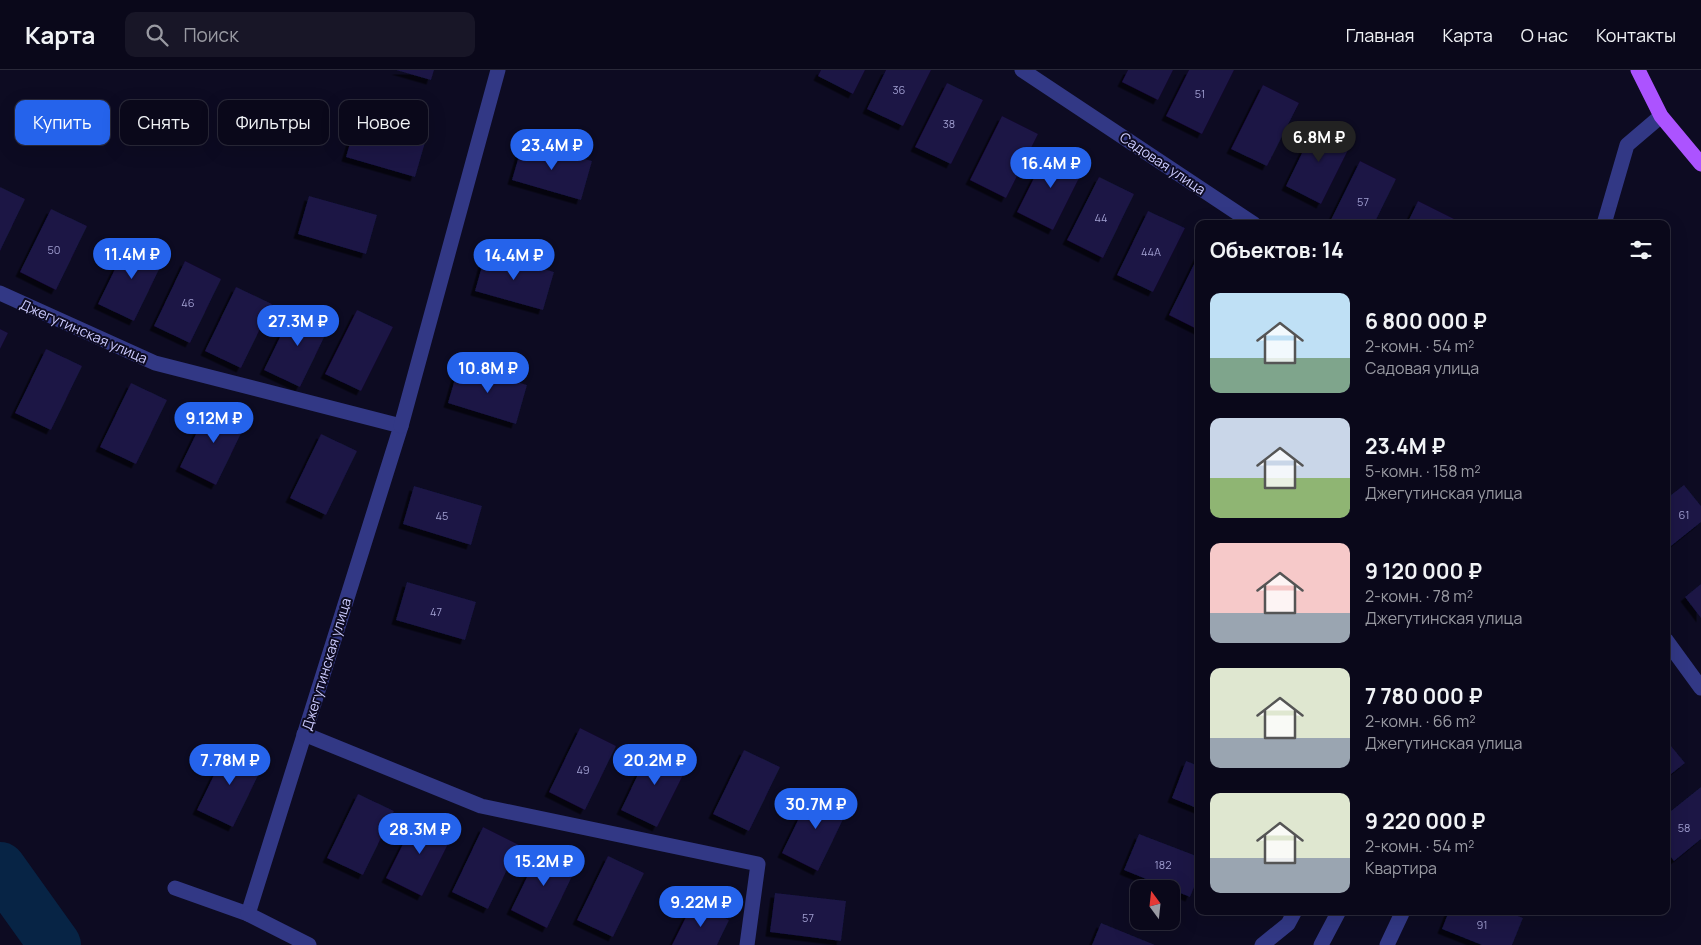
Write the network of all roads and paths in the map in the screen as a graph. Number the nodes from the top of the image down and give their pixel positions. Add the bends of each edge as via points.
1 (498, 70) edge
2 (1022, 70) edge
3 (1638, 70) edge
4 (1661, 116) junction
5 (1701, 164) edge
6 (1248, 220) edge
7 (1605, 220) edge
8 (0, 293) edge
9 (400, 426) junction
10 (1670, 645) edge
11 (1701, 688) edge
12 (304, 734) junction
13 (175, 888) dead end
14 (248, 914) junction
15 (1293, 915) edge
16 (1337, 915) edge
17 (1401, 915) edge
18 (309, 945) edge
19 (747, 945) edge
20 (1262, 945) edge
21 (1321, 945) edge
22 (1387, 945) edge

1 - 9 street, Джегутинская улица
2 - 6 street, Садовая улица
3 - 4 main road
4 - 5 main road
4 - 7 street via 1628,145
8 - 9 street, Джегутинская улица via 155,363
9 - 12 street, Джегутинская улица
10 - 11 street
12 - 14 street, Джегутинская улица
12 - 19 street via 481,806 758,864
13 - 14 street
14 - 18 street
15 - 20 street via 1288,924
16 - 21 street
17 - 22 street

